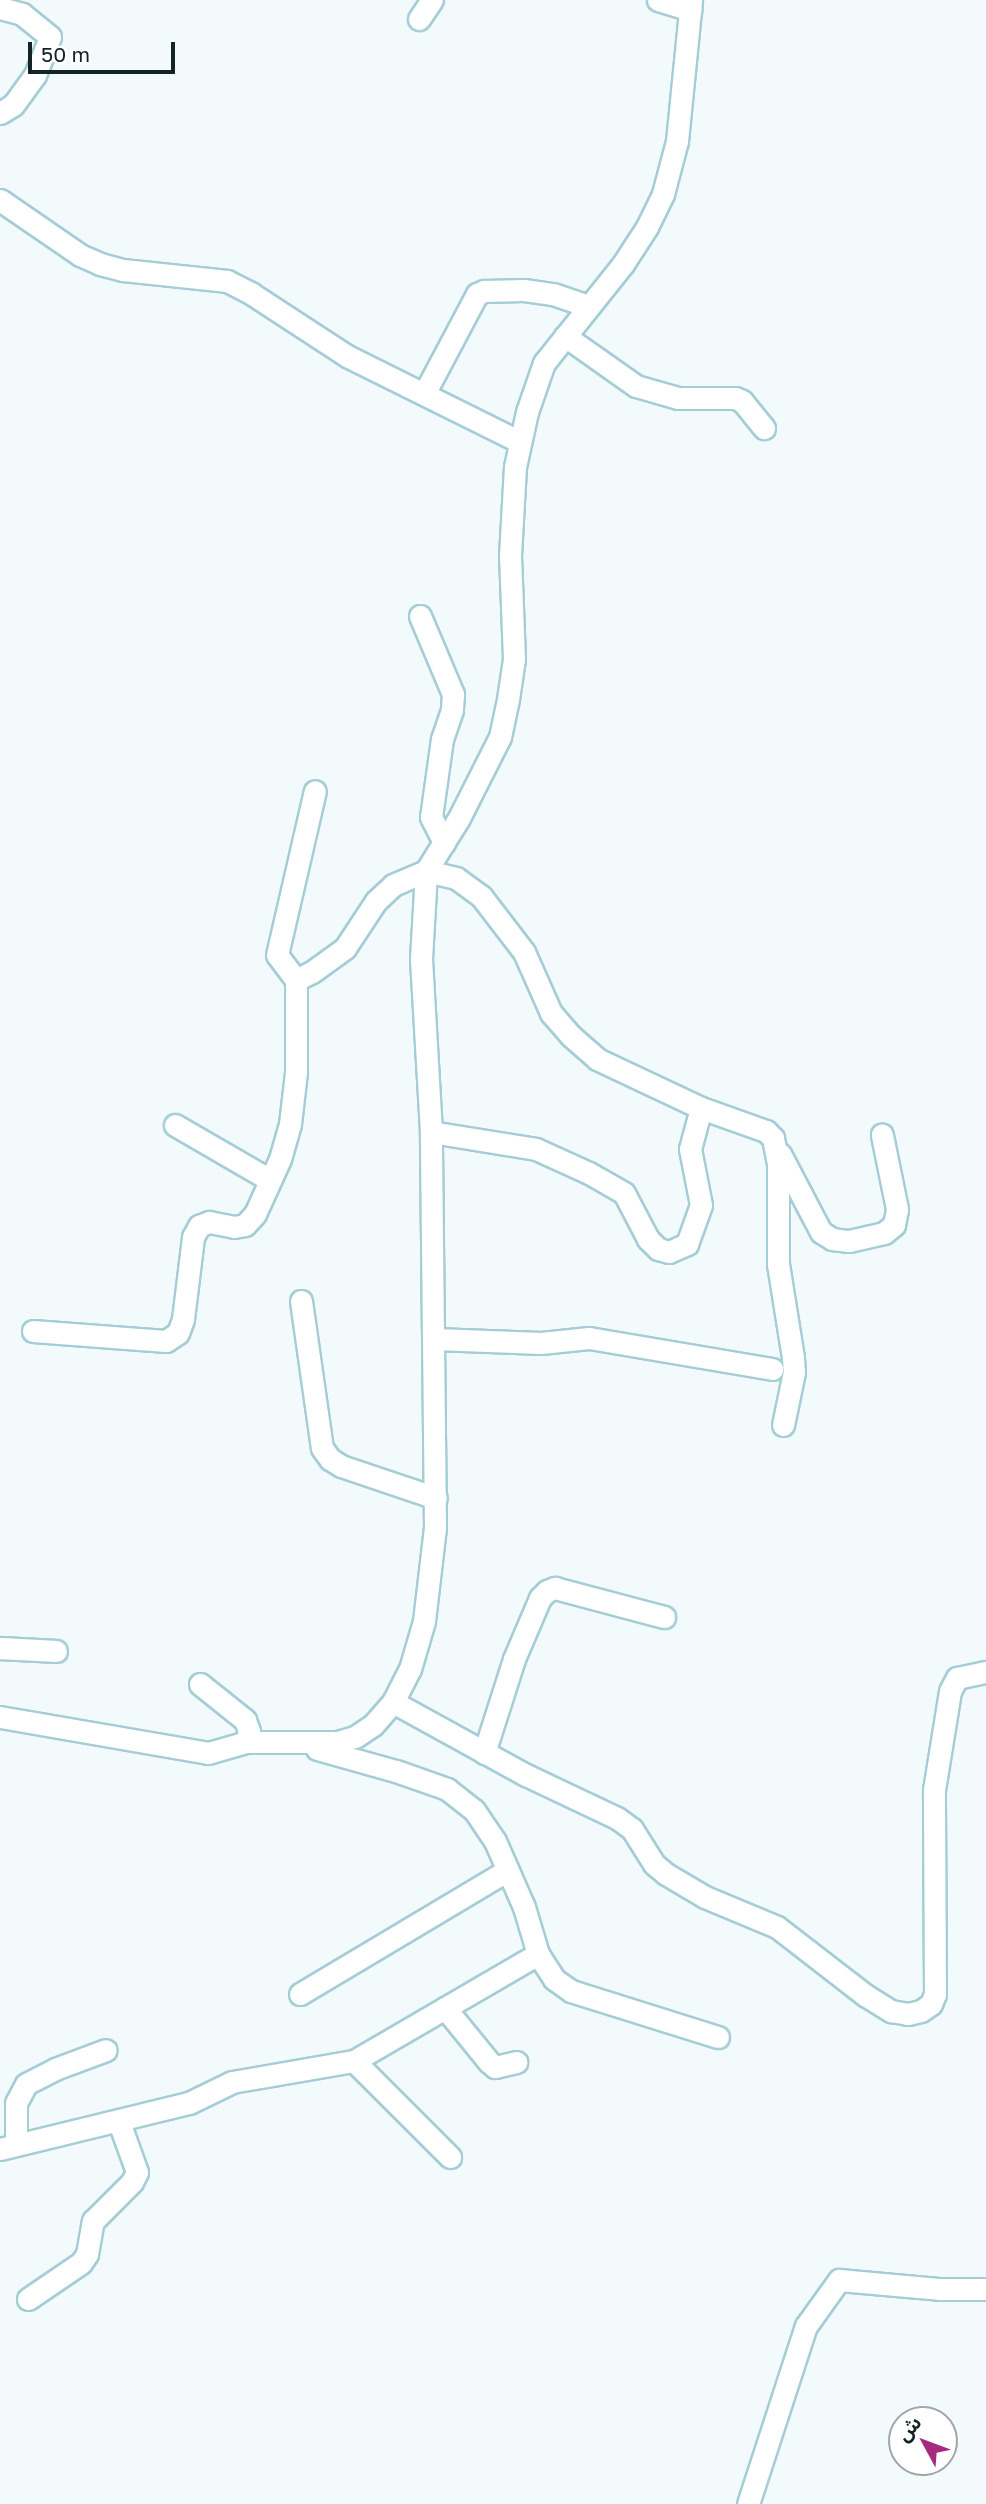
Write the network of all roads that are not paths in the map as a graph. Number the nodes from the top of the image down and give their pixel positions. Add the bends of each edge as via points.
1 (432, 0) edge
2 (658, 0) edge
3 (690, 5) edge
4 (0, 8) edge
5 (419, 19) dead end
6 (0, 113) edge
7 (0, 201) edge
8 (588, 306) junction
9 (565, 336) junction
10 (424, 394) junction
11 (764, 428) dead end
12 (520, 442) junction
13 (421, 616) dead end
14 (315, 791) dead end
15 (444, 843) junction
16 (426, 872) junction
17 (296, 980) junction
18 (701, 1108) junction
19 (176, 1125) dead end
20 (431, 1132) junction
21 (882, 1135) dead end
22 (776, 1146) junction
23 (270, 1180) junction
24 (301, 1301) dead end
25 (33, 1331) dead end
26 (435, 1339) junction
27 (772, 1369) dead end
28 (783, 1425) dead end
29 (436, 1498) junction
30 (664, 1617) dead end
31 (0, 1648) edge
32 (56, 1651) dead end
33 (986, 1672) edge
34 (200, 1685) dead end
35 (393, 1702) junction
36 (0, 1717) edge
37 (246, 1742) junction
38 (298, 1743) junction
39 (484, 1753) junction
40 (508, 1870) junction
41 (538, 1954) junction
42 (300, 1994) dead end
43 (444, 2008) junction
44 (718, 2037) dead end
45 (106, 2050) dead end
46 (354, 2061) junction
47 (516, 2062) dead end
48 (119, 2122) junction
49 (8, 2147) edge
50 (450, 2157) dead end
51 (986, 2288) edge
52 (28, 2299) dead end
53 (748, 2504) edge

1 - 5 street
2 - 3 street
3 - 8 street via 677,141 663,194 623,264
4 - 6 street via 22,14 50,37 36,75 13,105
7 - 10 street via 100,264 227,281 347,356
8 - 9 street
8 - 10 street via 553,293 495,290 477,294
9 - 11 street via 636,386 678,398 735,398
9 - 12 street via 544,363
10 - 12 street
12 - 15 street via 510,556 514,659 508,699 500,737
13 - 15 street via 453,694 431,817
14 - 17 street via 277,955
15 - 16 street
16 - 17 street via 393,885 376,901 345,948
16 - 18 street via 456,878 481,896 524,951 551,1013 585,1049
16 - 20 street via 421,959
17 - 23 street via 296,1072 290,1124
18 - 20 street via 690,1149 701,1205 687,1244 669,1252 648,1239 624,1193 589,1173 536,1149
18 - 22 street via 766,1130
19 - 23 street
20 - 26 street
21 - 22 street via 897,1209 894,1225 884,1233 849,1241 821,1232
22 - 28 street via 777,1257 793,1358
23 - 25 street via 245,1225 209,1222 199,1226 193,1237 183,1319 177,1333 166,1341
24 - 29 street via 322,1448 341,1466
26 - 27 street via 541,1343 589,1338
26 - 29 street
29 - 35 street via 424,1621 410,1669
30 - 39 street via 555,1588 547,1591 514,1659
31 - 32 street
33 - 39 street via 957,1678 950,1691 934,1790 934,1994 931,2004 908,2014 891,2011 865,1995 777,1927 705,1897 666,1874 654,1864 632,1829 617,1818
34 - 37 street via 245,1720
35 - 38 street via 355,1737
35 - 39 street
36 - 37 street via 208,1753
37 - 38 street
38 - 40 street via 447,1789 474,1810
40 - 41 street
40 - 42 street
41 - 43 street
41 - 44 street via 554,1979 571,1991
43 - 46 street
43 - 47 street via 495,2067
45 - 49 street via 26,2084 16,2103
46 - 48 street via 232,2082 189,2104
46 - 50 street
48 - 49 street
48 - 52 street via 137,2172 132,2182 93,2221 81,2263
51 - 53 street via 939,2289 839,2280 806,2326

